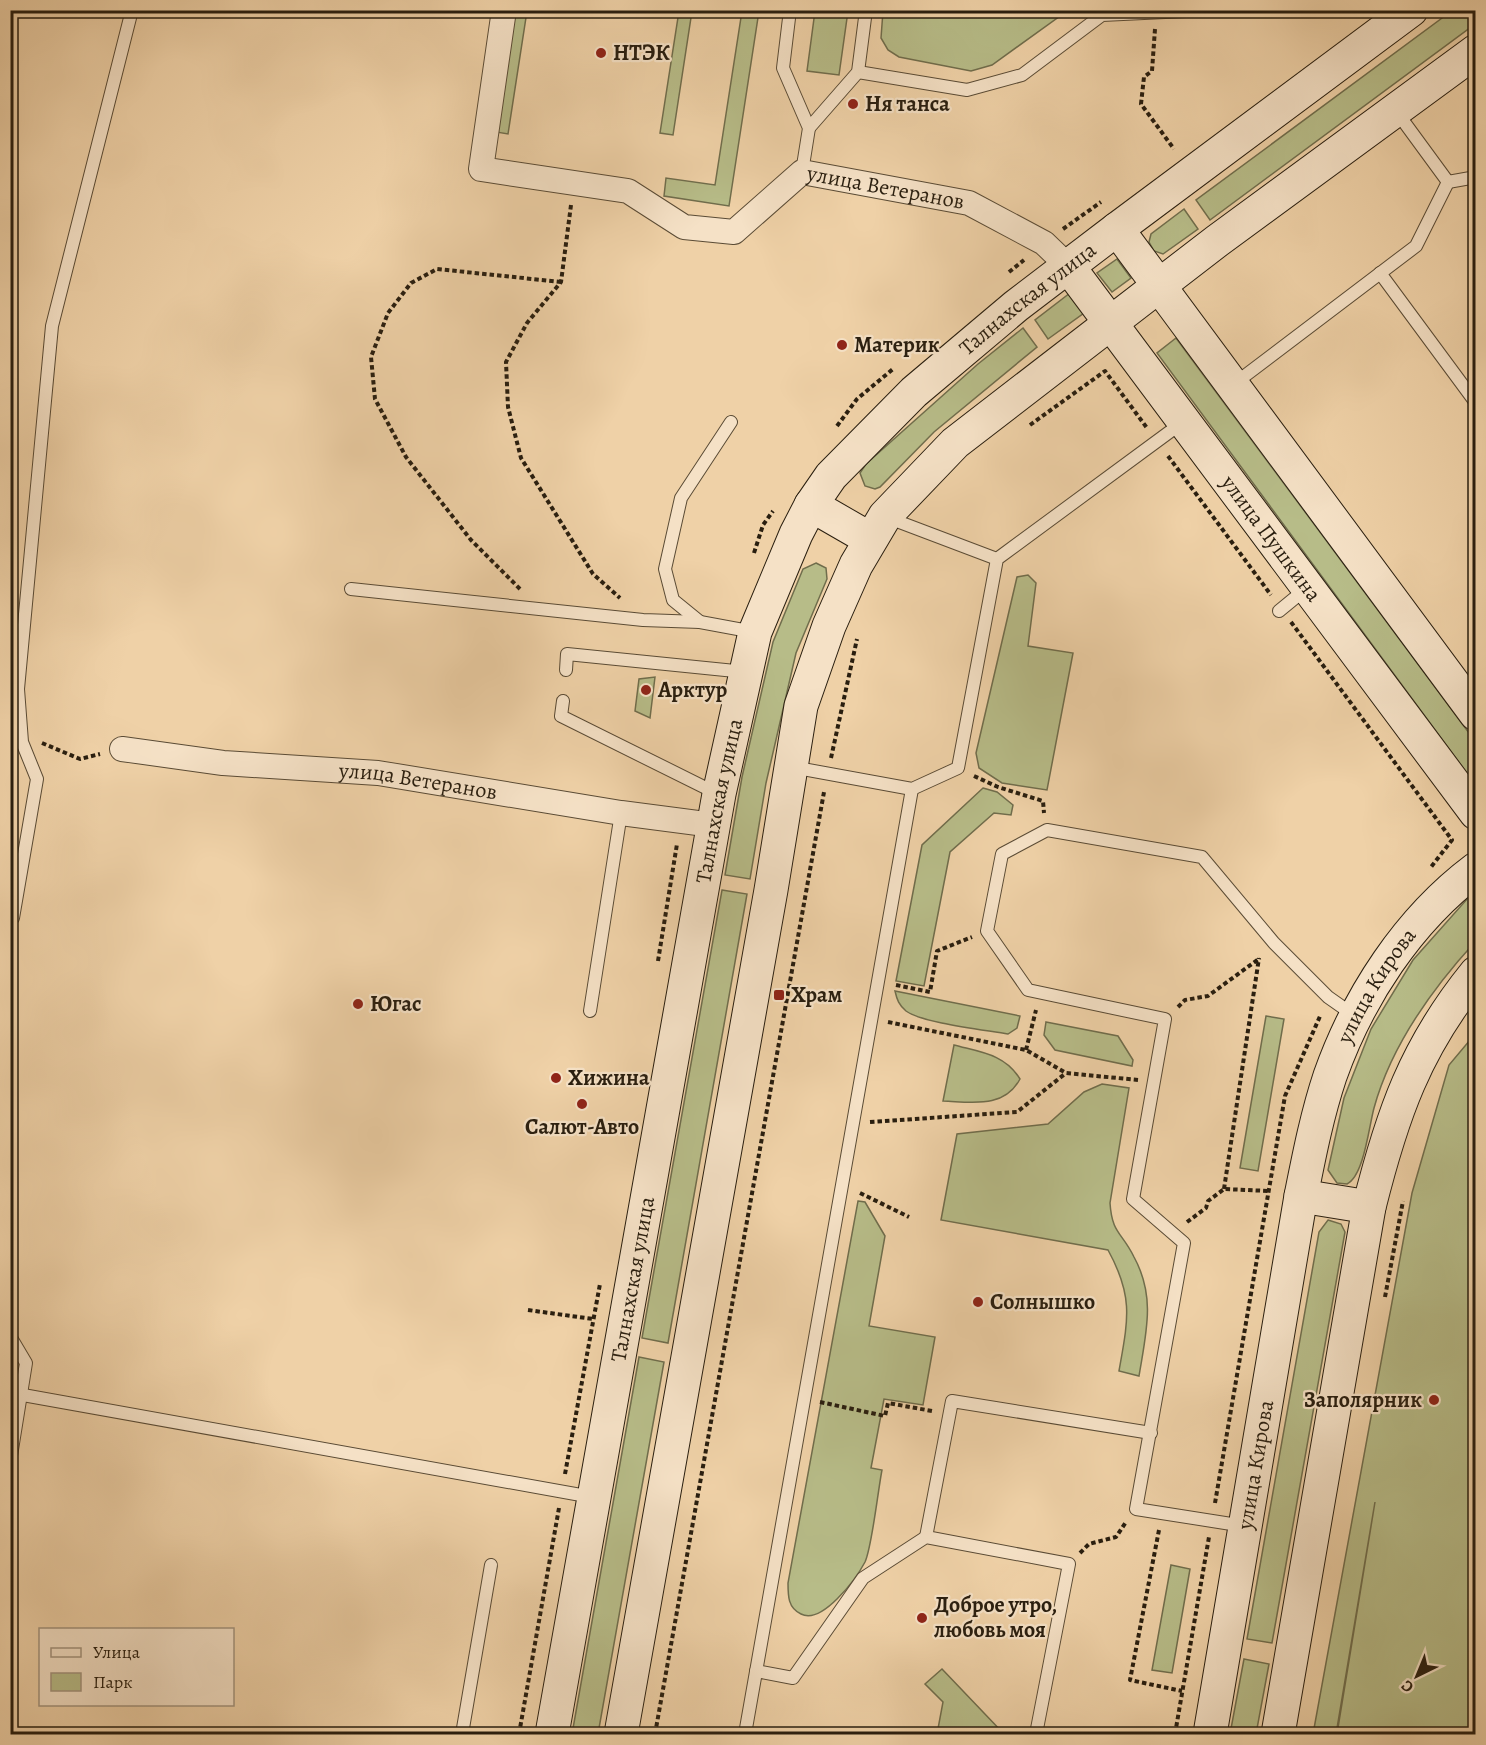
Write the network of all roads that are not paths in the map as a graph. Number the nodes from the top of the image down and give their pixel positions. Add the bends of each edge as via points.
1 (132, 10) edge
2 (504, 10) edge
3 (790, 10) edge
4 (866, 10) edge
5 (1207, 10) edge
6 (1411, 10) edge
7 (1476, 51) edge
8 (858, 72) junction
9 (1395, 110) junction
10 (809, 128) junction
11 (802, 172) junction
12 (1476, 177) edge
13 (1448, 182) junction
14 (1117, 229) junction
15 (1068, 266) junction
16 (1380, 273) junction
17 (1158, 285) junction
18 (1110, 322) junction
19 (1232, 385) junction
20 (1476, 403) edge
21 (1184, 421) junction
22 (731, 422) dead end
23 (811, 505) junction
24 (877, 528) junction
25 (997, 559) junction
26 (1308, 587) junction
27 (351, 589) dead end
28 (1279, 611) dead end
29 (700, 622) junction
30 (755, 632) junction
31 (566, 670) dead end
32 (746, 672) junction
33 (563, 700) dead end
34 (1476, 714) edge
35 (122, 749) dead end
36 (791, 766) junction
37 (912, 789) junction
38 (716, 810) junction
39 (621, 813) junction
40 (1476, 813) edge
41 (1476, 869) edge
42 (13, 918) dead end
43 (1476, 973) edge
44 (590, 1011) dead end
45 (1355, 1016) junction
46 (1301, 1196) junction
47 (1369, 1207) junction
48 (10, 1336) edge
49 (23, 1395) junction
50 (1151, 1433) junction
51 (10, 1462) edge
52 (595, 1497) junction
53 (1245, 1527) junction
54 (926, 1537) junction
55 (491, 1565) dead end
56 (756, 1671) junction
57 (462, 1734) edge
58 (552, 1734) edge
59 (621, 1734) edge
60 (745, 1734) edge
61 (1036, 1734) edge
62 (1210, 1734) edge
63 (1278, 1734) edge

1 - 42 lane via 52,326 18,689 22,742 37,779
2 - 11 street, улица Ветеранов via 481,169 628,191 684,227 734,232
3 - 10 lane via 783,68
4 - 8 lane
5 - 8 lane via 1102,15 1022,75 967,90
6 - 14 street, Талнахская улица
7 - 9 street
8 - 10 lane
9 - 13 lane
9 - 17 street
10 - 11 lane
11 - 15 street, улица Ветеранов via 969,203 1044,243
12 - 13 lane
13 - 16 lane via 1416,246
14 - 15 street, Талнахская улица
14 - 17 street
15 - 18 street, улица Пушкина
15 - 23 street, Талнахская улица via 914,392 831,476
16 - 19 lane
16 - 20 lane
17 - 18 street
17 - 19 street
18 - 21 street, улица Пушкина
18 - 24 street via 955,442
19 - 34 street
21 - 25 lane
21 - 26 street, улица Пушкина
22 - 29 lane via 681,498 665,569 674,600
23 - 24 street
23 - 30 street, Талнахская улица via 776,576
24 - 25 lane
24 - 36 street via 830,626 801,706
25 - 37 lane via 958,768
26 - 28 lane
26 - 40 street, улица Пушкина
27 - 29 lane via 643,620
29 - 30 lane
30 - 32 street, Талнахская улица
31 - 32 lane via 567,654
32 - 38 street, Талнахская улица
33 - 38 lane via 561,716
35 - 39 street, улица Ветеранов via 223,763 378,773
36 - 37 lane
36 - 59 street
37 - 56 lane
38 - 39 street, улица Ветеранов
38 - 52 street, Талнахская улица
39 - 44 lane
41 - 45 street, улица Кирова via 1431,909 1395,954
43 - 47 street via 1448,1007 1420,1054 1398,1105
45 - 46 street, улица Кирова via 1330,1076
45 - 50 lane via 1328,997 1274,943 1202,857 1047,830 1002,854 987,931 1028,990 1165,1019 1133,1198 1184,1243
46 - 47 street
46 - 53 street, улица Кирова
47 - 63 street
48 - 49 lane via 27,1363
49 - 51 lane
49 - 52 lane
50 - 53 lane via 1136,1509
50 - 54 lane via 952,1401
52 - 58 street, Талнахская улица
53 - 62 street, улица Кирова
54 - 56 lane via 863,1578 793,1678
54 - 61 lane via 1069,1564
55 - 57 lane
56 - 60 lane

